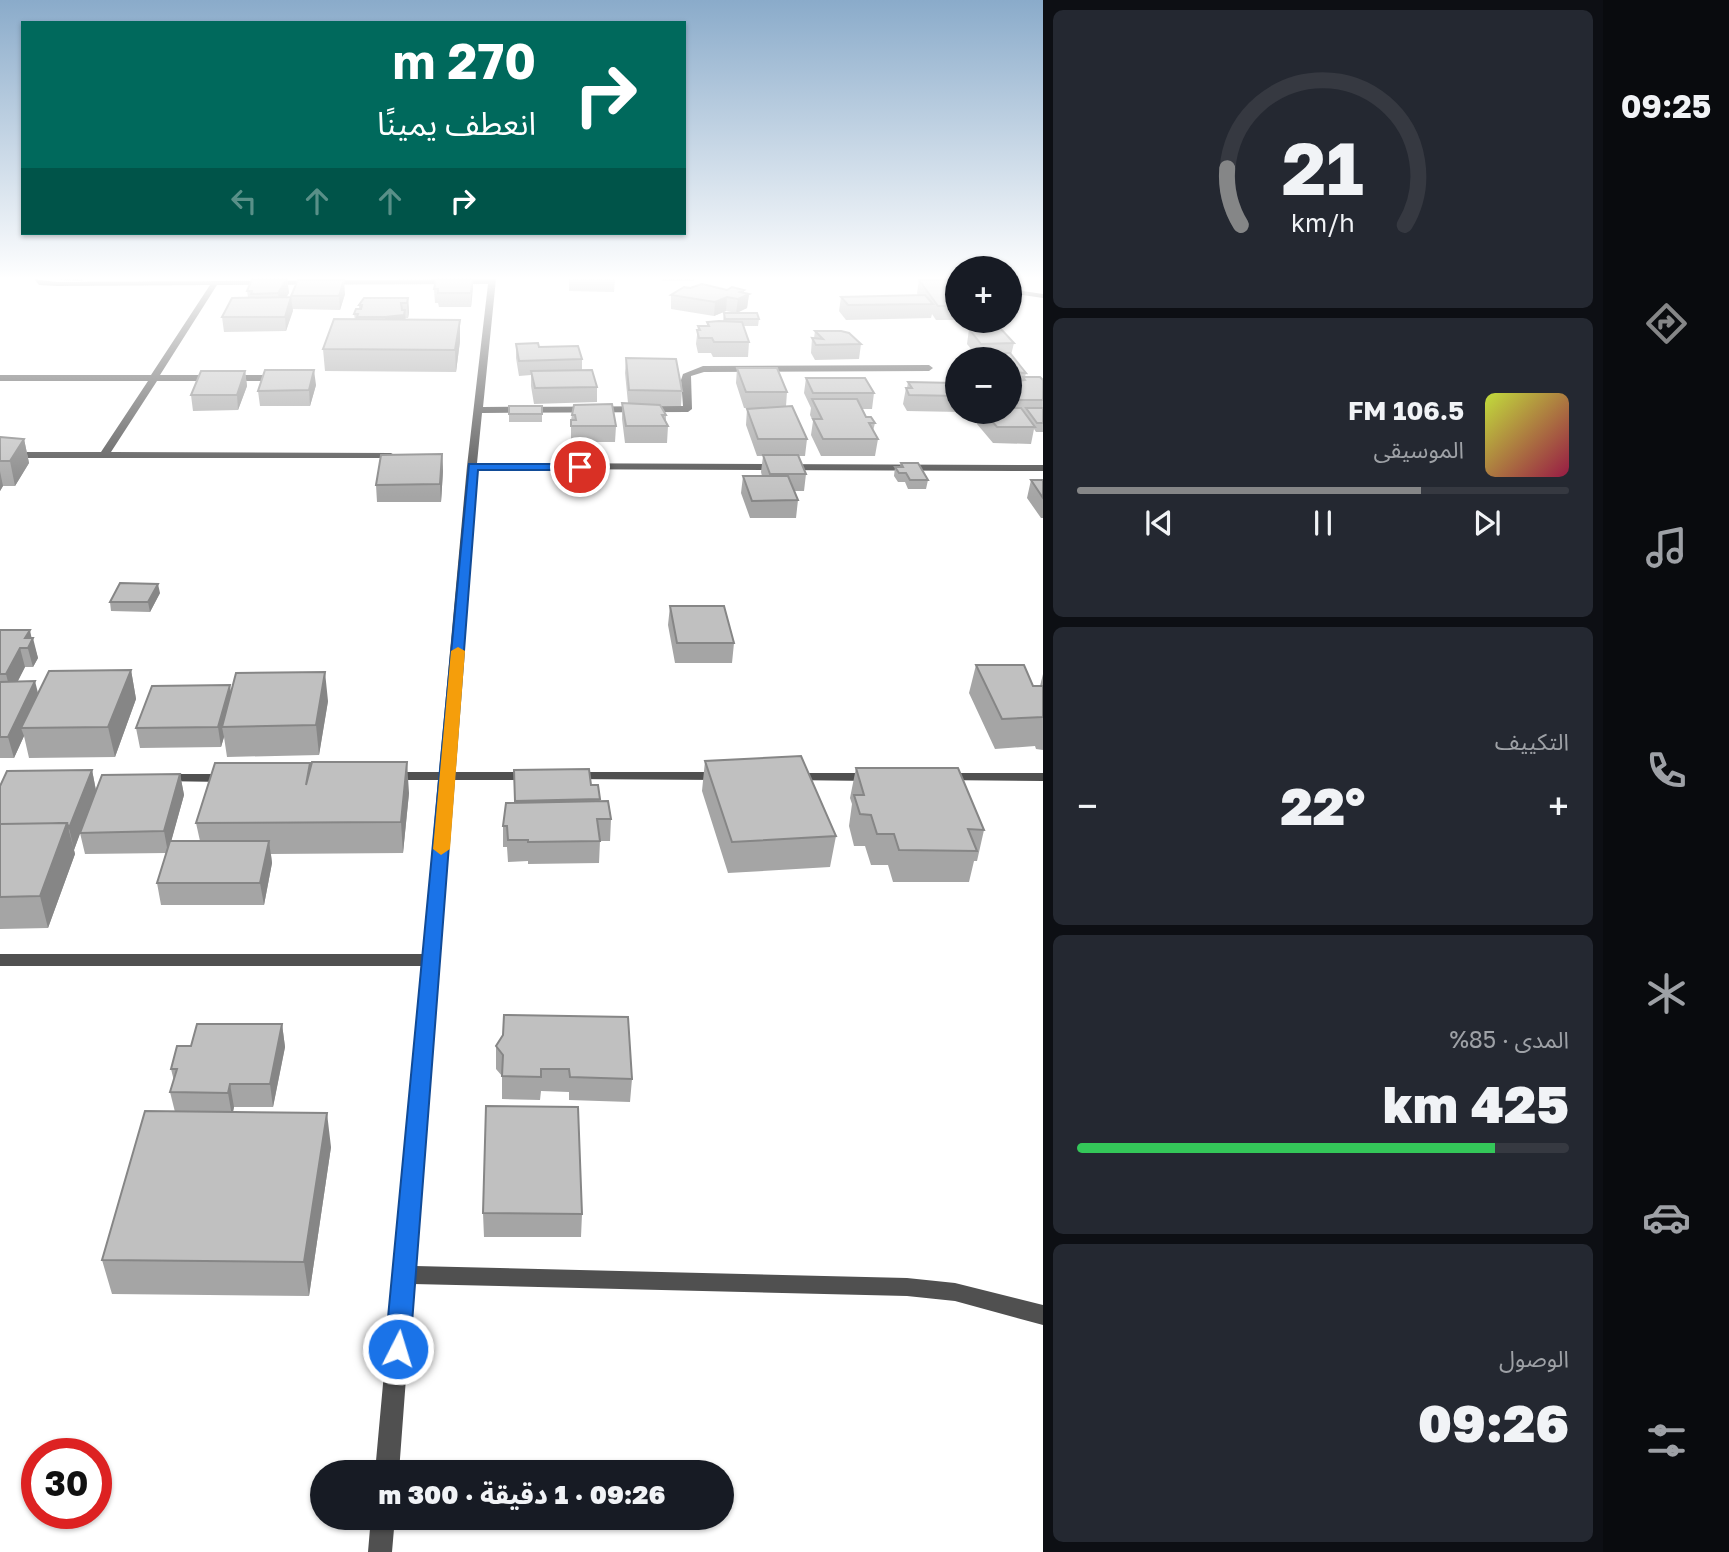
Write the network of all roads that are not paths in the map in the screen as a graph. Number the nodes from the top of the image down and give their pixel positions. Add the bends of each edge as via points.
1 (172, 351) edge
2 (485, 351) edge
3 (929, 368) dead end
4 (0, 378) edge
5 (292, 378) edge
6 (154, 379) junction
7 (479, 410) junction
8 (105, 454) junction
9 (0, 455) edge
10 (391, 456) edge
11 (472, 466) junction
12 (1043, 468) edge
13 (380, 776) edge
14 (448, 776) junction
15 (739, 776) edge
16 (780, 776) edge
17 (891, 777) edge
18 (932, 777) edge
19 (1043, 777) edge
20 (149, 778) edge
21 (244, 778) edge
22 (0, 960) edge
23 (430, 960) junction
24 (404, 1275) junction
25 (1043, 1315) edge
26 (388, 1460) edge
27 (382, 1530) edge
28 (380, 1552) edge

1 - 6 street
2 - 7 street
3 - 7 street via 703,369 687,374 688,409
4 - 6 street
5 - 6 street
6 - 8 street
7 - 11 street
8 - 9 street
8 - 10 street
11 - 12 street
11 - 14 street
13 - 14 street
14 - 15 street
14 - 23 street
16 - 17 street
18 - 19 street
20 - 21 street
22 - 23 street
23 - 24 street
24 - 25 street via 907,1287 954,1292
24 - 26 street
27 - 28 street

